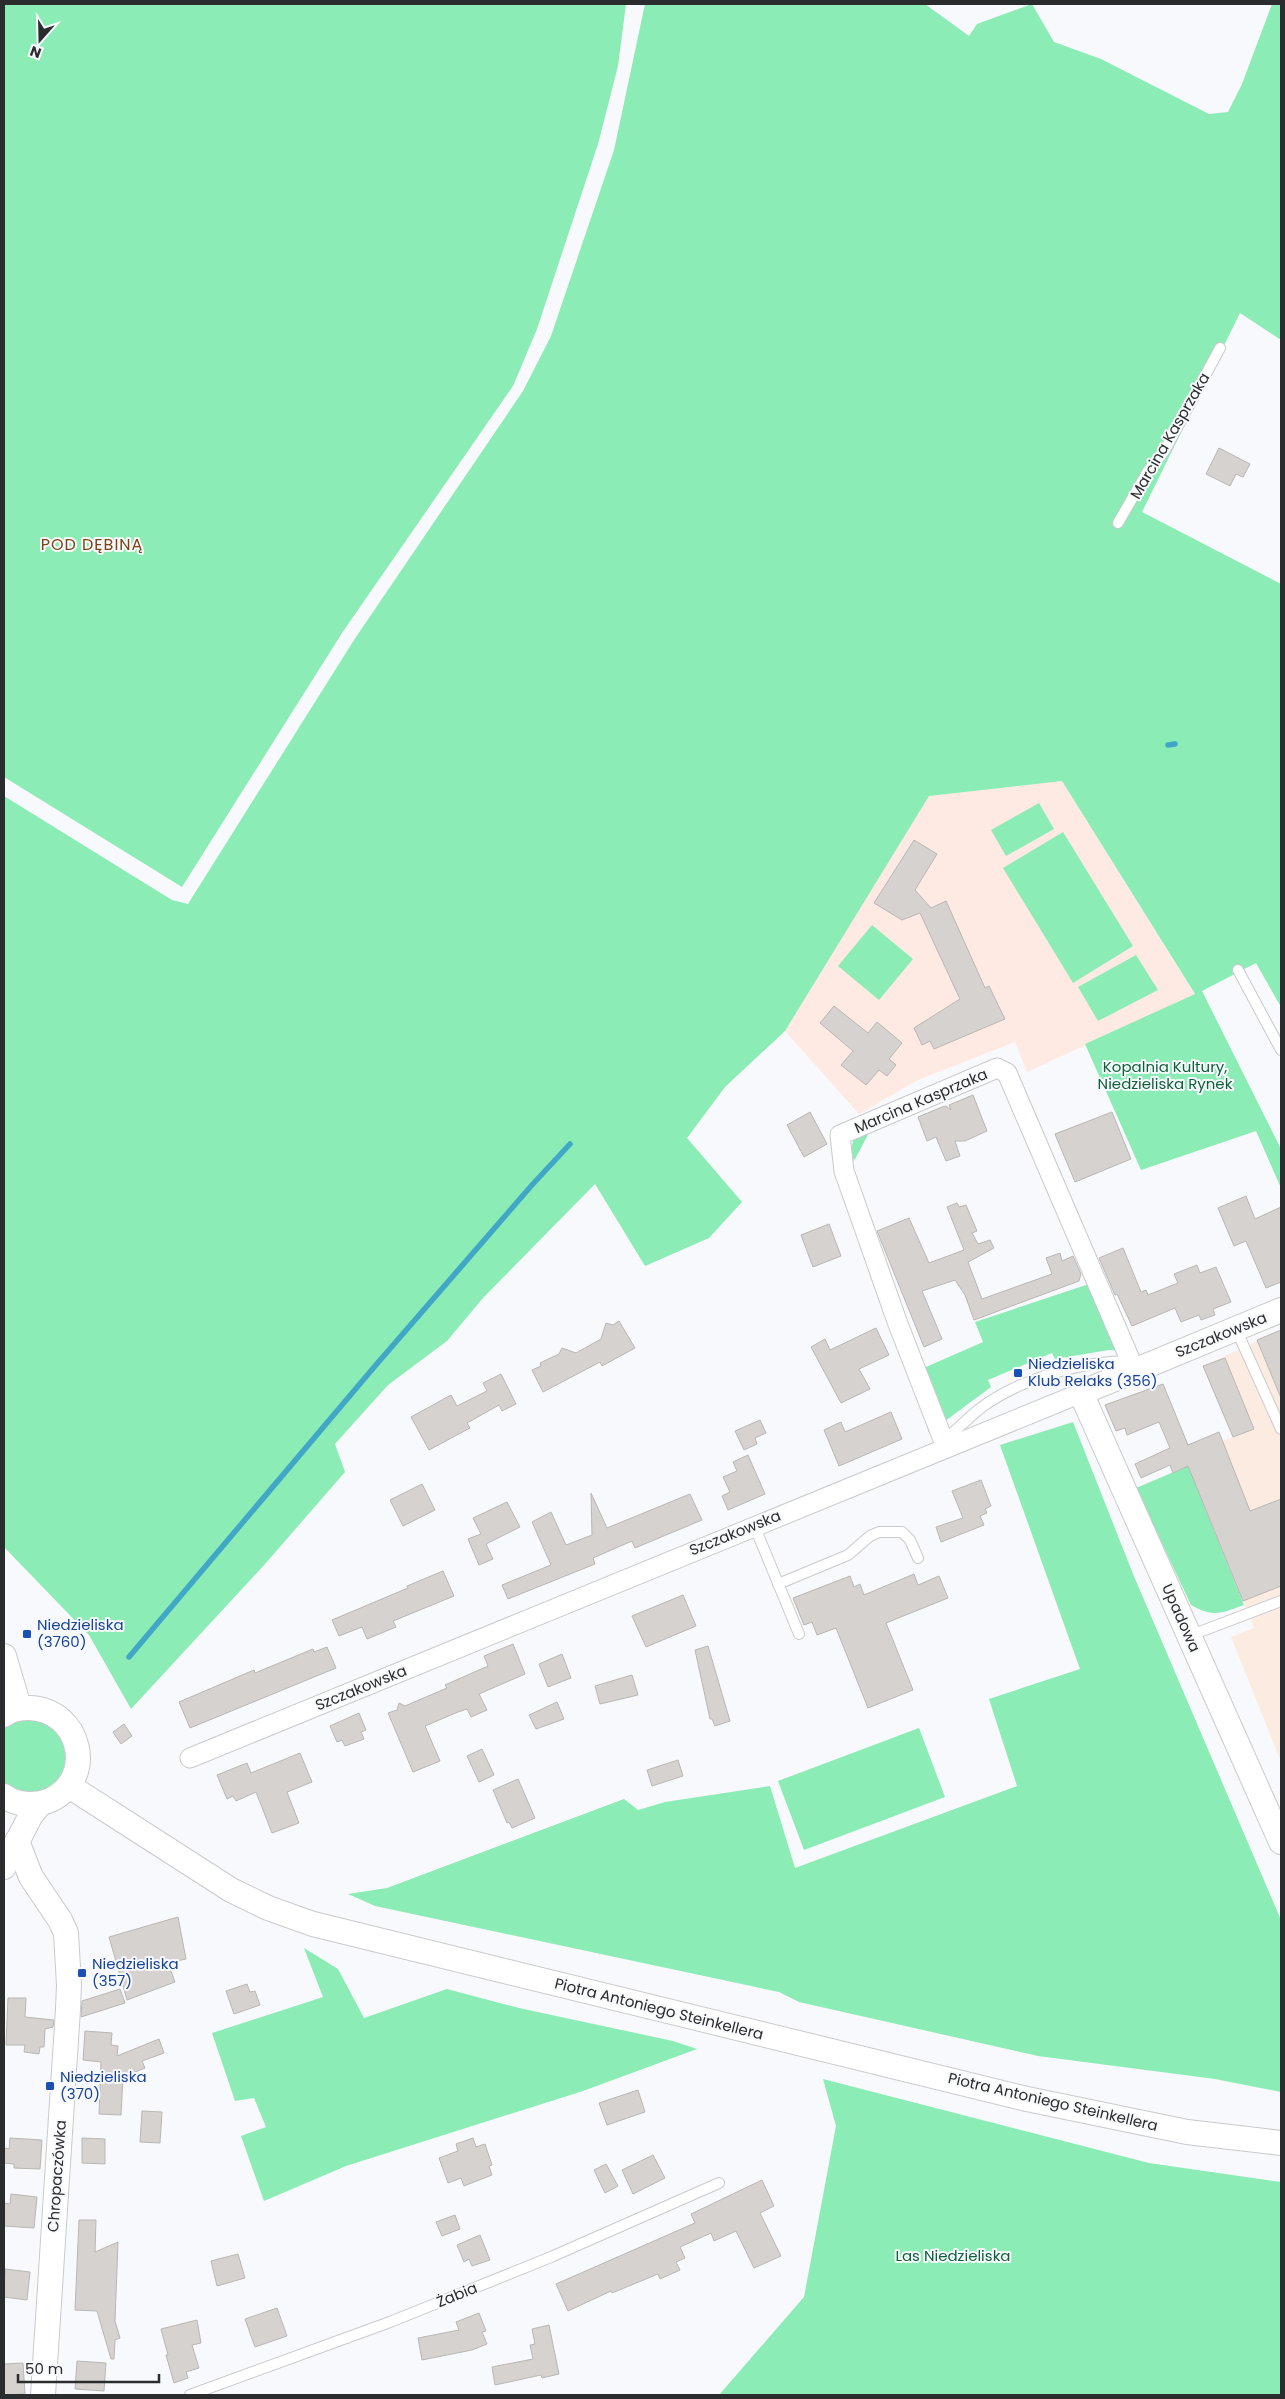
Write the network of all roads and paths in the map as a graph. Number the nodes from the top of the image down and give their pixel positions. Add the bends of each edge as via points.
1 (1220, 348) dead end
2 (1118, 523) dead end
3 (1238, 970) dead end
4 (1281, 1050) edge
5 (1281, 1310) edge
6 (1236, 1329) junction
7 (1141, 1365) junction
8 (1081, 1393) junction
9 (1281, 1430) edge
10 (941, 1447) junction
11 (754, 1525) junction
12 (918, 1558) dead end
13 (778, 1584) junction
14 (1281, 1601) edge
15 (798, 1634) dead end
16 (1188, 1636) junction
17 (4, 1656) edge
18 (12, 1711) edge
19 (190, 1758) dead end
20 (69, 1786) junction
21 (4, 1796) edge
22 (40, 1804) junction
23 (16, 1841) junction
24 (1281, 1842) edge
25 (4, 1867) edge
26 (32, 1877) junction
27 (4, 1879) edge
28 (1281, 2144) edge
29 (719, 2183) dead end
30 (43, 2395) edge
31 (190, 2395) edge

1 - 2 lane, Marcina Kasprzaka via 1165,450 1148,471
3 - 4 lane
5 - 6 street, Szczakowska
6 - 7 street, Szczakowska
6 - 9 lane
7 - 8 street, Szczakowska
7 - 10 lane via 1103,1363 1073,1368 1003,1394 983,1407
7 - 10 street, Marcina Kasprzaka via 1007,1073 997,1068 840,1136 844,1171
8 - 10 street, Szczakowska
8 - 16 street, Upadowa
10 - 11 street, Szczakowska
11 - 13 lane
11 - 19 street, Szczakowska
12 - 13 lane via 910,1540 902,1532 879,1532 848,1555
13 - 15 lane
14 - 16 lane
16 - 24 street, Upadowa
17 - 18 street
18 - 20 street via 38,1708 64,1722 77,1746 78,1760
20 - 22 street via 55,1798
20 - 28 street, Piotra Antoniego Steinkellera via 231,1890 313,1924 1046,2103 1187,2132
21 - 22 street via 17,1803
22 - 23 street
23 - 25 street
23 - 26 street, Chropaczówka
26 - 27 street
26 - 30 street, Chropaczówka via 66,1934 69,1985
29 - 31 lane, Żabia via 551,2257 390,2322

